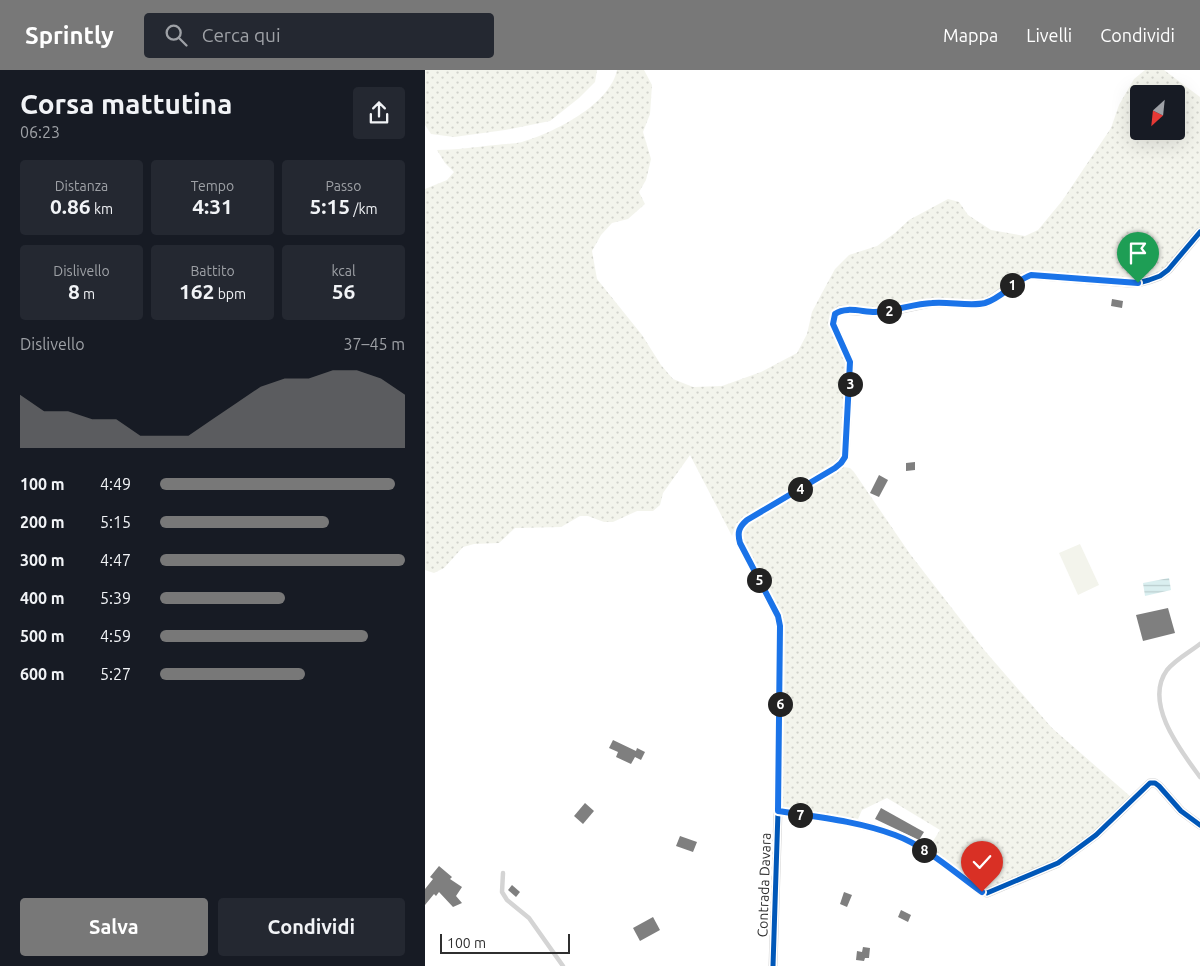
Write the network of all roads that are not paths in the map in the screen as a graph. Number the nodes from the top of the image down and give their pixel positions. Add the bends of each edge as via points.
1 (1200, 232) edge
2 (1200, 644) edge
3 (1200, 777) edge
4 (778, 811) junction
5 (1200, 825) edge
6 (503, 873) dead end
7 (563, 966) edge
8 (773, 966) edge

1 - 4 street, Contrada Davara via 1168,270 1138,283 1031,275 986,303 930,303 885,311 840,310 835,314 833,324 850,362 845,457 835,468 747,520 738,531 740,543 778,616 780,626
2 - 3 lane via 1167,670 1160,693 1164,720
4 - 5 street via 860,824 895,835 987,893 1058,862 1096,835 1151,783 1159,786 1181,811
4 - 8 street, Contrada Davara
6 - 7 lane via 502,892 507,900 529,918

